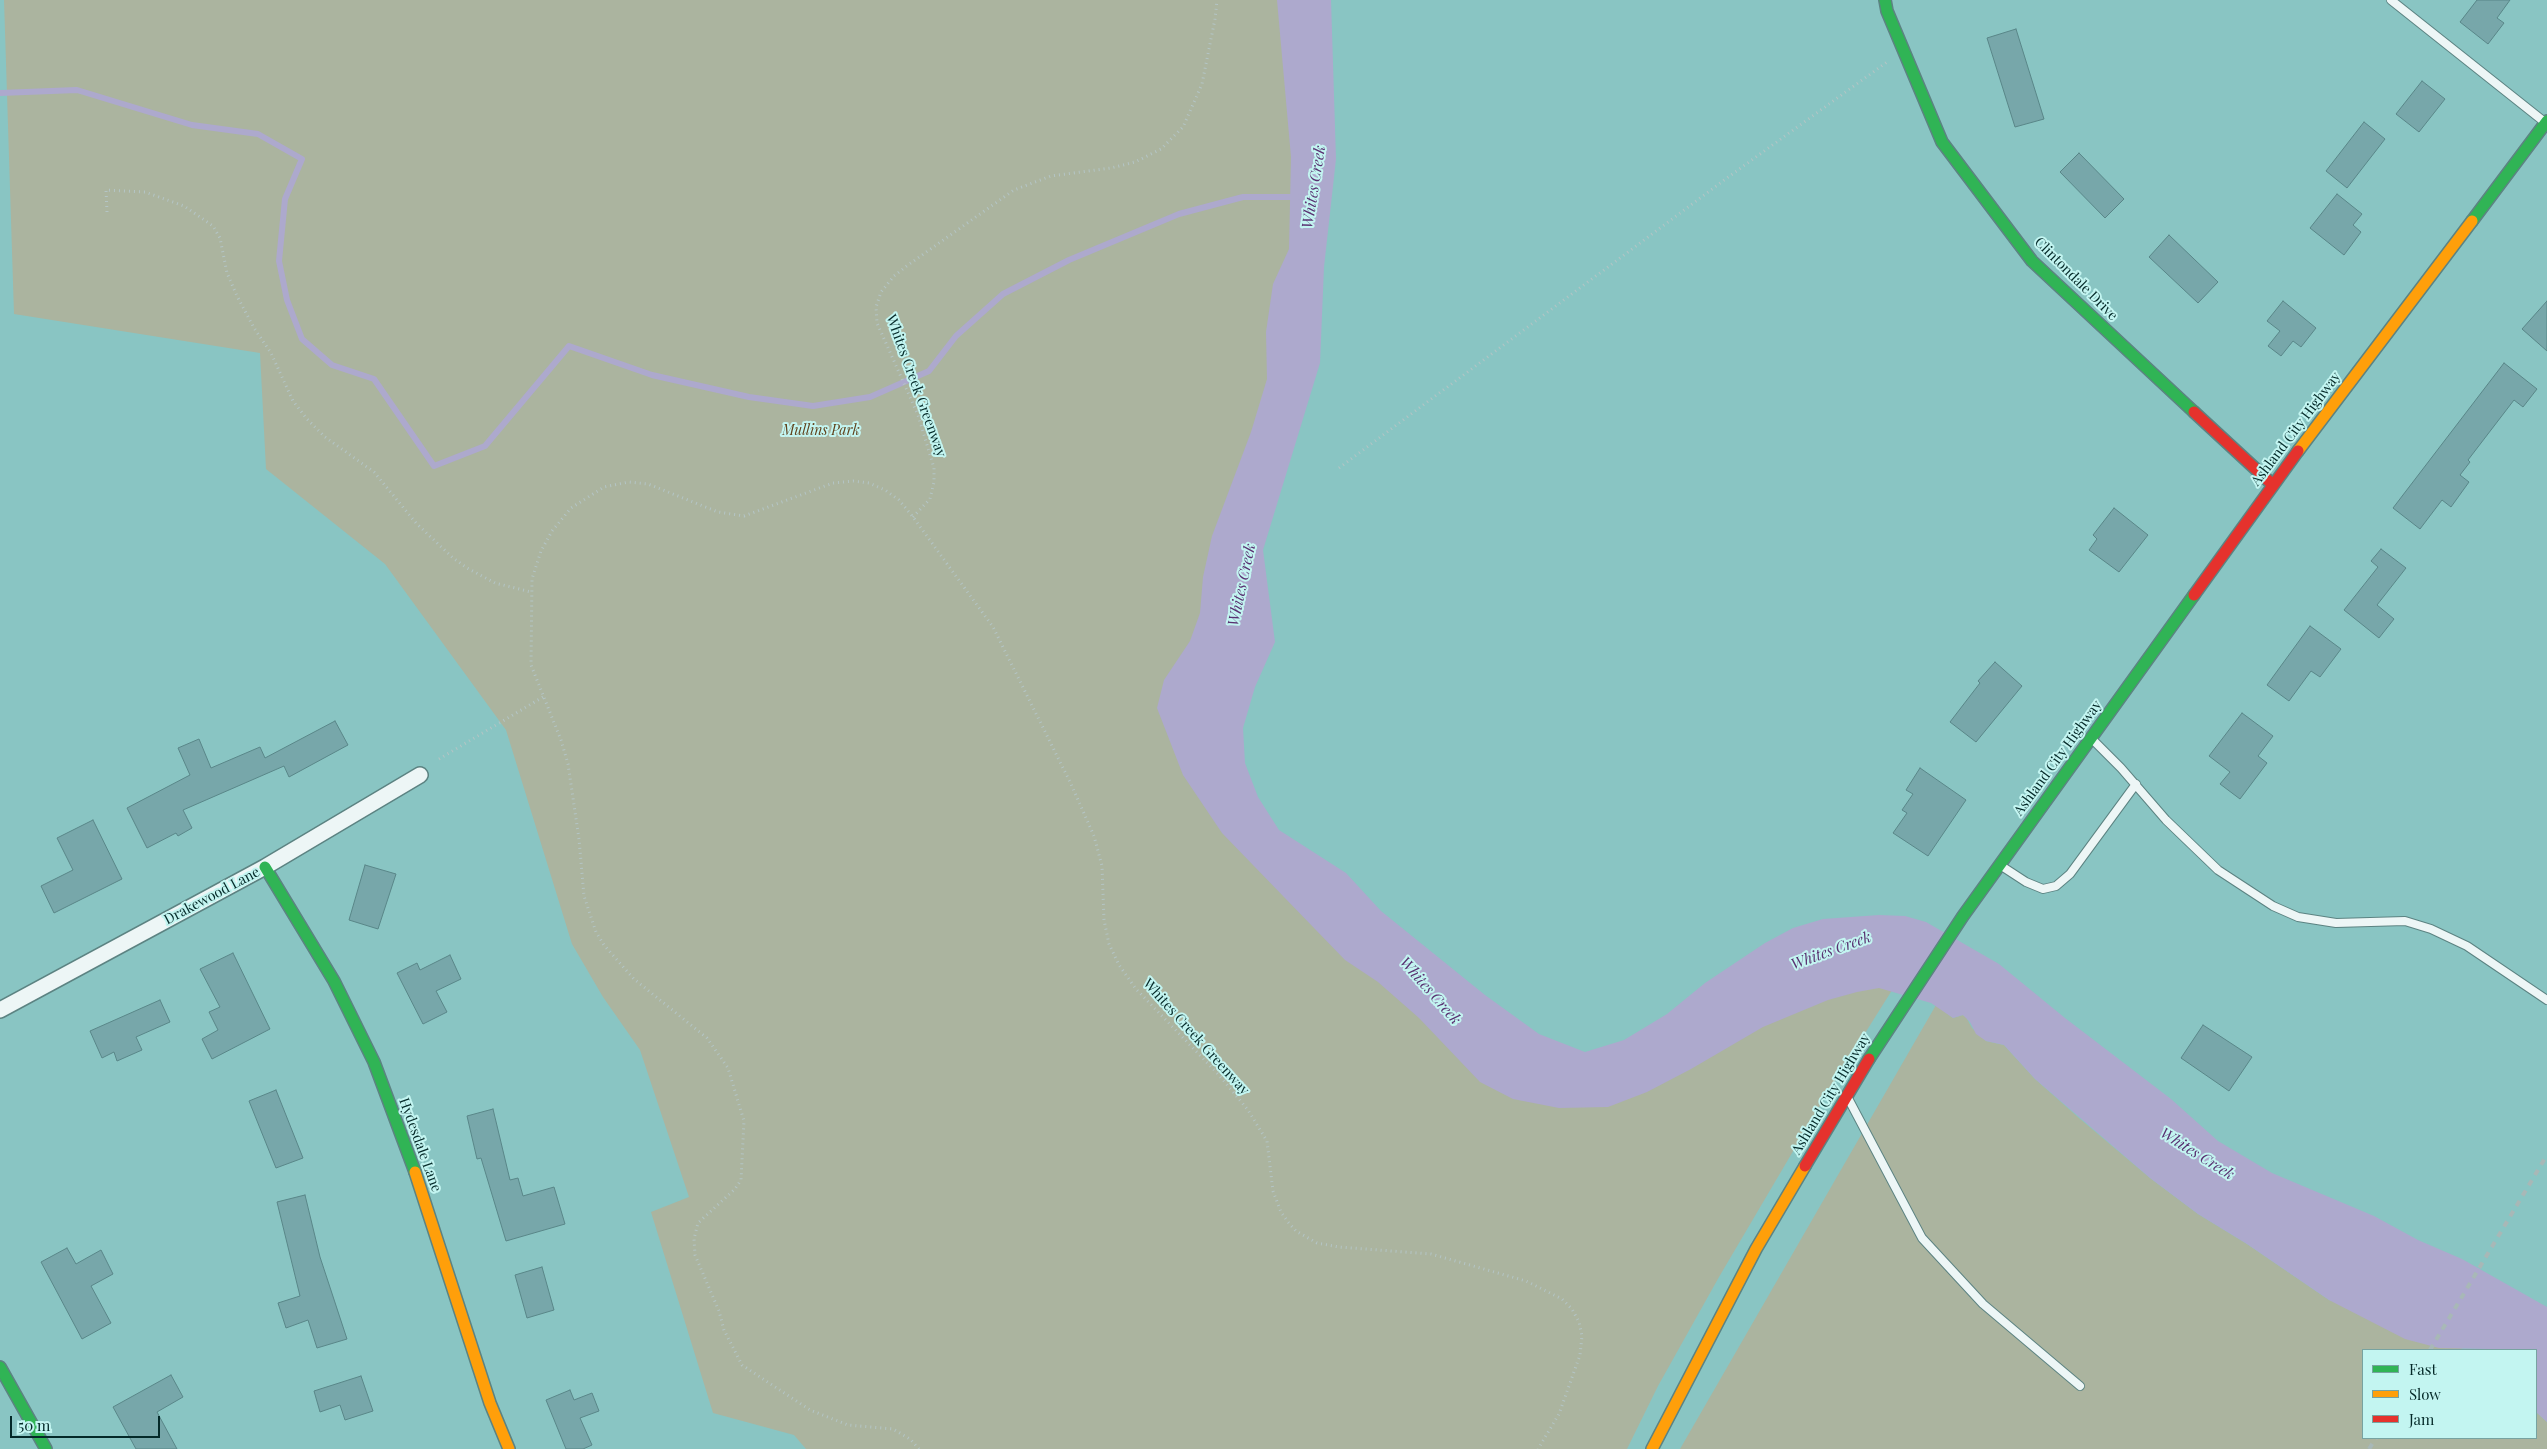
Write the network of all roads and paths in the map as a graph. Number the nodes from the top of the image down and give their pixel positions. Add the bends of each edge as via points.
1 (1217, 0) edge
2 (1885, 0) edge
3 (2391, 0) edge
4 (1903, 50) junction
5 (2546, 122) edge
6 (107, 212) dead end
7 (1339, 468) dead end
8 (2273, 485) junction
9 (913, 516) junction
10 (531, 592) junction
11 (543, 696) junction
12 (2091, 738) junction
13 (439, 759) dead end
14 (420, 774) dead end
15 (2136, 784) junction
16 (2000, 865) junction
17 (265, 867) junction
18 (2547, 1000) edge
19 (0, 1010) edge
20 (1847, 1096) junction
21 (0, 1367) edge
22 (2080, 1386) dead end
23 (46, 1449) edge
24 (509, 1449) edge
25 (919, 1449) edge
26 (1538, 1449) edge
27 (1652, 1449) edge

1 - 9 path, Whites Creek Greenway via 1202,84 1183,128 1161,149 1135,162 1051,176 1014,190 908,265 881,292 876,307 877,323 918,415 934,468 930,499
2 - 4 main road, Clintondale Drive
3 - 5 lane
4 - 7 path
4 - 8 main road, Clintondale Drive via 1942,142 2032,261
5 - 8 main road, Ashland City Highway
6 - 10 path via 106,190 145,192 184,206 213,226 220,238 227,273 237,296 271,353 293,401 307,419 325,437 374,472 416,522 453,558 495,583
8 - 12 main road, Ashland City Highway
9 - 10 path, Whites Creek Greenway via 885,490 853,481 833,484 744,516 718,512 648,484 614,484 577,504 552,531 541,551
9 - 26 path, Whites Creek Greenway via 993,627 1071,784 1094,836 1102,866 1104,920 1109,944 1119,965 1136,989 1248,1110 1267,1141 1274,1191 1288,1222 1296,1231 1317,1243 1431,1254 1526,1281 1562,1299 1572,1310 1582,1336 1580,1355 1559,1414
10 - 11 path, Whites Creek Greenway via 532,665
11 - 13 path
11 - 25 path, Whites Creek Greenway via 568,764 580,839 584,896 596,932 634,979 707,1038 728,1068 744,1121 740,1180 735,1189 698,1223 694,1239 695,1255 734,1353 751,1373 810,1410 848,1425 893,1430 910,1439
12 - 15 lane
12 - 16 main road, Ashland City Highway
14 - 17 street, Drakewood Lane
15 - 16 lane via 2070,874 2056,886 2043,888 2026,882
15 - 18 lane via 2166,820 2218,870 2273,906 2298,917 2336,923 2405,920 2467,946
16 - 20 main road, Ashland City Highway via 1880,1040
17 - 19 street, Drakewood Lane
17 - 24 main road, Hydesdale Lane via 334,981 374,1062 412,1163 490,1403
20 - 22 lane via 1922,1238 1983,1304
20 - 27 main road, Ashland City Highway via 1756,1249
21 - 23 main road

